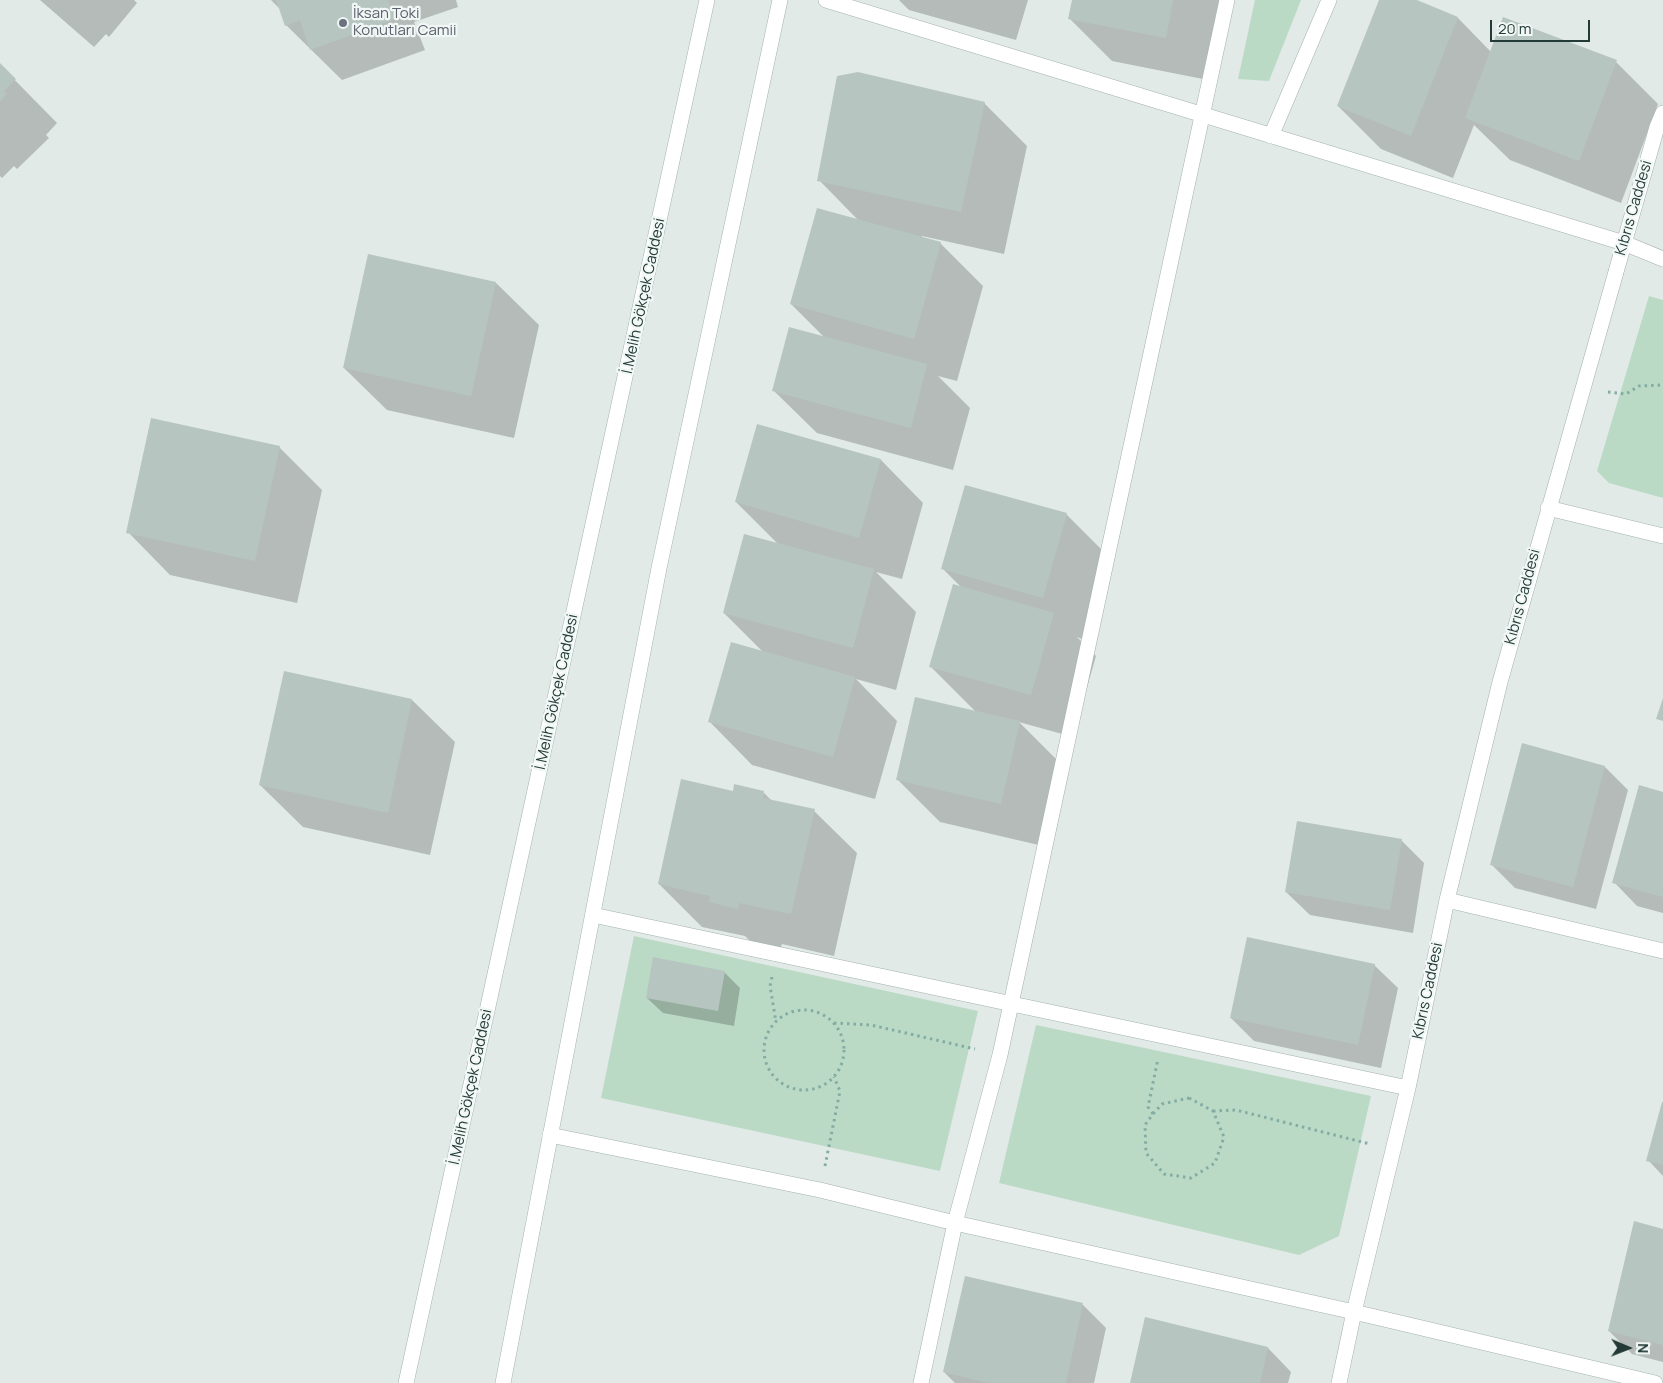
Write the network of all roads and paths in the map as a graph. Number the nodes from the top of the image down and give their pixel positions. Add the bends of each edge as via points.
1 (707, 0) edge
2 (780, 0) edge
3 (826, 0) edge
4 (1227, 0) edge
5 (1329, 0) edge
6 (1663, 113) edge
7 (1203, 114) junction
8 (1271, 136) junction
9 (1624, 243) junction
10 (1663, 259) edge
11 (1663, 385) edge
12 (1582, 389) junction
13 (1548, 508) junction
14 (1663, 536) edge
15 (1447, 900) junction
16 (593, 915) junction
17 (1663, 951) edge
18 (777, 954) junction
19 (1011, 1004) junction
20 (776, 1023) junction
21 (834, 1023) junction
22 (1164, 1036) junction
23 (1000, 1055) junction
24 (834, 1077) junction
25 (1408, 1088) junction
26 (1213, 1111) junction
27 (1153, 1114) junction
28 (550, 1135) junction
29 (1393, 1150) junction
30 (820, 1190) junction
31 (955, 1224) junction
32 (1354, 1312) junction
33 (406, 1383) edge
34 (503, 1383) edge
35 (921, 1383) edge
36 (1340, 1383) edge
37 (1655, 1383) edge

1 - 33 street, İ.Melih Gökçek Caddesi
2 - 16 street via 659,568
3 - 7 street
4 - 7 street
5 - 8 street
6 - 9 street, Kıbrıs Caddesi
7 - 8 street
7 - 19 street
8 - 9 street
9 - 10 street
9 - 12 street, Kıbrıs Caddesi
11 - 12 path via 1639,386 1626,394
12 - 13 street, Kıbrıs Caddesi
13 - 14 street
13 - 15 street, Kıbrıs Caddesi via 1500,682
15 - 17 street
15 - 25 street, Kıbrıs Caddesi
16 - 18 street
16 - 28 street
18 - 19 street
18 - 20 path via 770,986
19 - 22 street
19 - 23 street
20 - 21 path via 787,1013 810,1009
20 - 24 path via 770,1028 763,1050 770,1073 788,1088 811,1091
21 - 23 path via 871,1025
21 - 24 path via 844,1038 844,1061
22 - 25 street
22 - 27 path via 1148,1107
23 - 31 street
24 - 30 path via 840,1091
25 - 29 street, Kıbrıs Caddesi
26 - 27 path via 1189,1098 1162,1104
26 - 27 path via 1224,1137 1215,1163 1191,1178 1164,1174 1146,1153 1145,1125
26 - 29 path via 1236,1110
28 - 30 street
28 - 34 street
29 - 32 street, Kıbrıs Caddesi
30 - 31 street
31 - 32 street
31 - 35 street
32 - 36 street, Kıbrıs Caddesi
32 - 37 street

